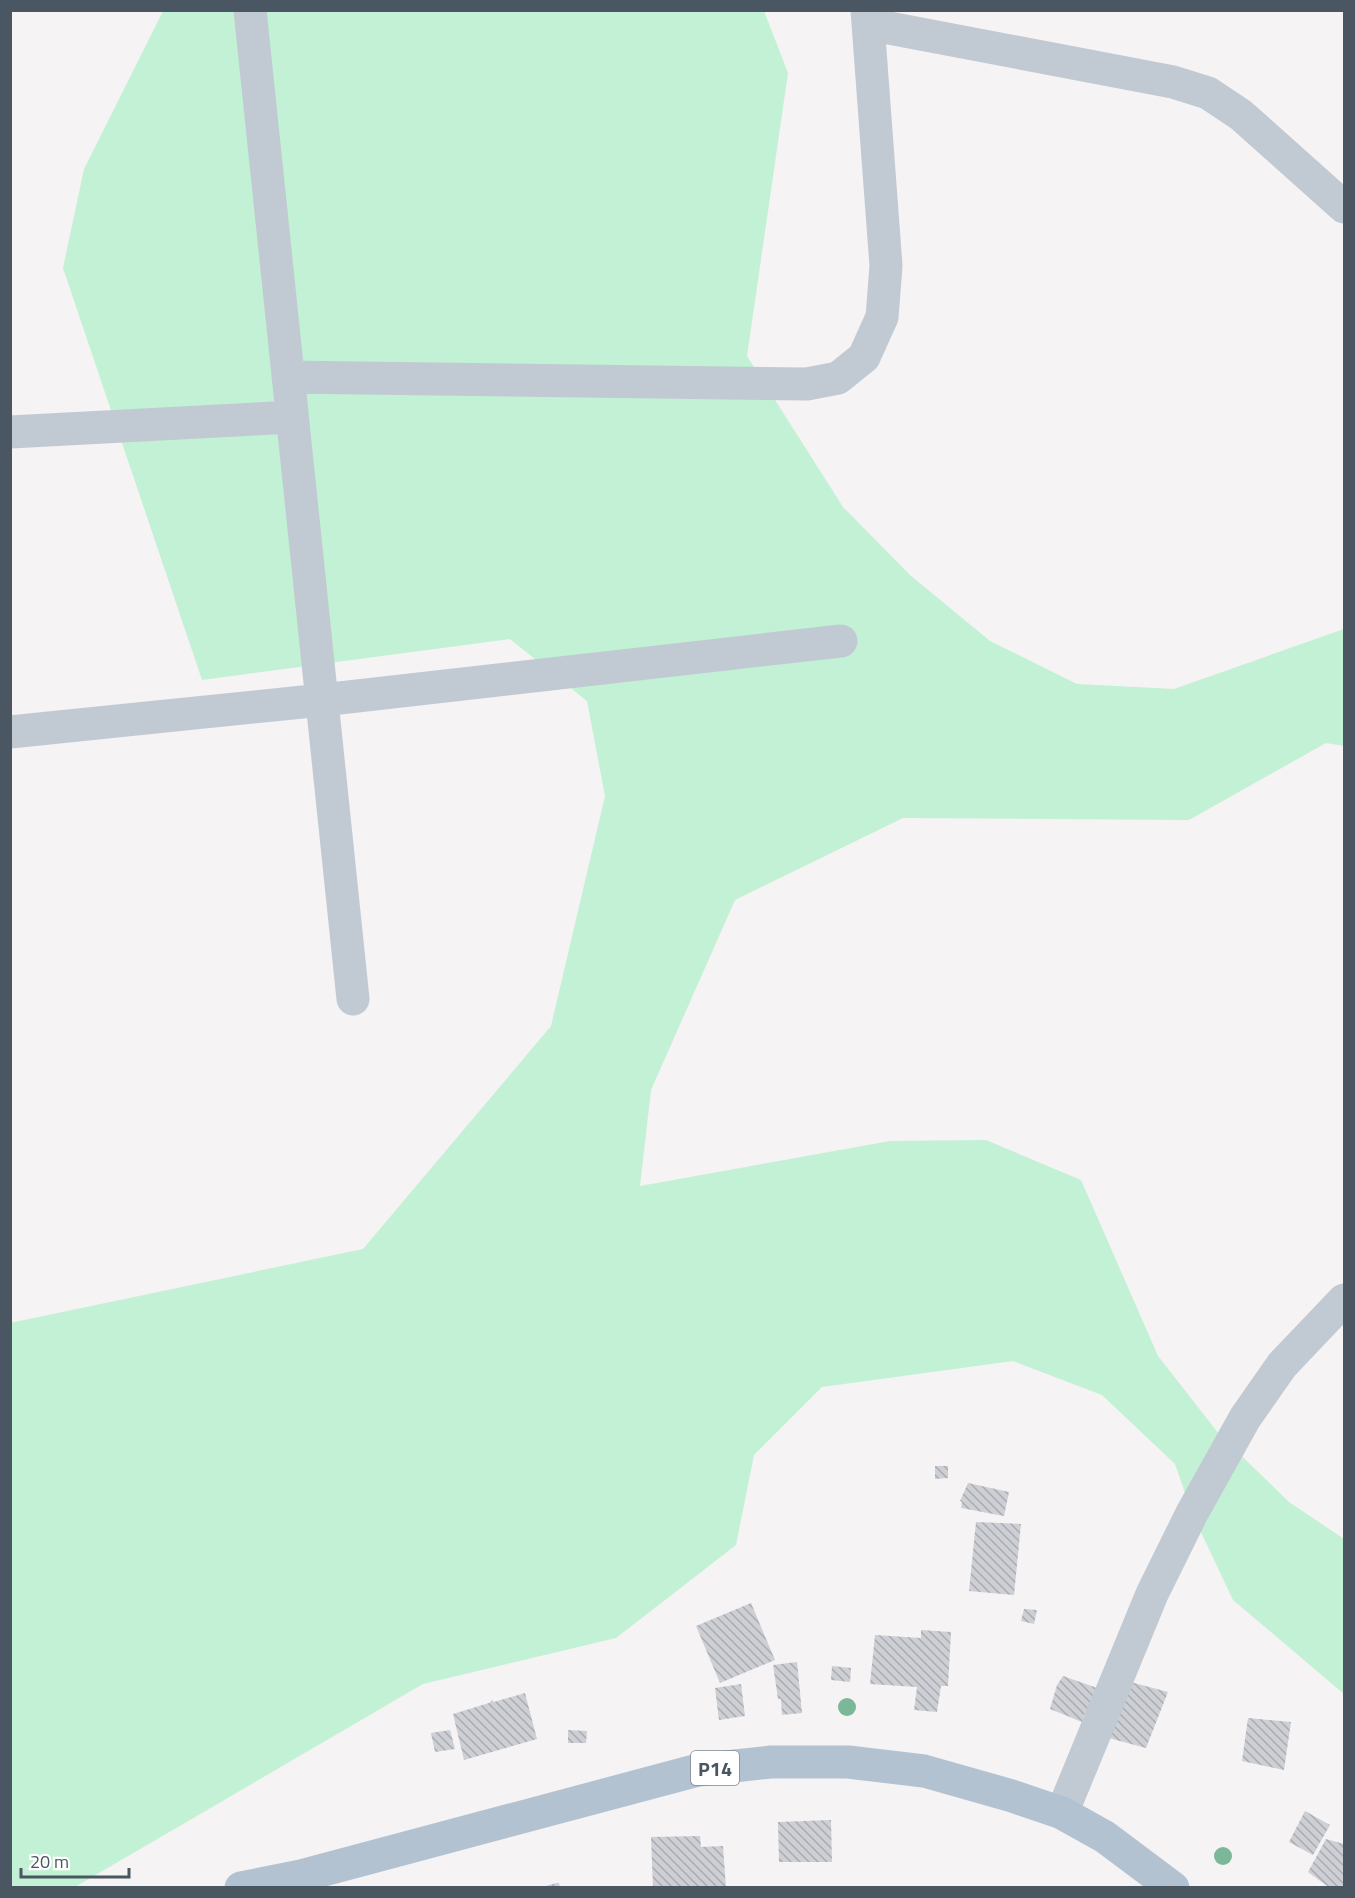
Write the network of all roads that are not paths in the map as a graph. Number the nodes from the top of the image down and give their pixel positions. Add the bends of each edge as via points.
1 (250, 10) edge
2 (870, 15) edge
3 (1344, 207) edge
4 (288, 378) junction
5 (292, 417) junction
6 (10, 432) edge
7 (841, 641) dead end
8 (322, 700) junction
9 (10, 732) edge
10 (353, 999) dead end
11 (1344, 1300) edge
12 (1062, 1814) junction
13 (242, 1887) edge
14 (1173, 1887) edge

1 - 4 street
2 - 3 street via 1208,93 1241,114
2 - 4 street via 886,266 882,317 864,357 838,378 807,384
4 - 5 street
5 - 6 street
5 - 8 street
7 - 8 street
8 - 9 street
8 - 10 street
11 - 12 street via 1282,1365 1245,1418 1203,1494 1152,1594
12 - 13 main road, P14 via 924,1771 848,1762 771,1762 698,1770 301,1876
12 - 14 main road, P14 via 1105,1837

